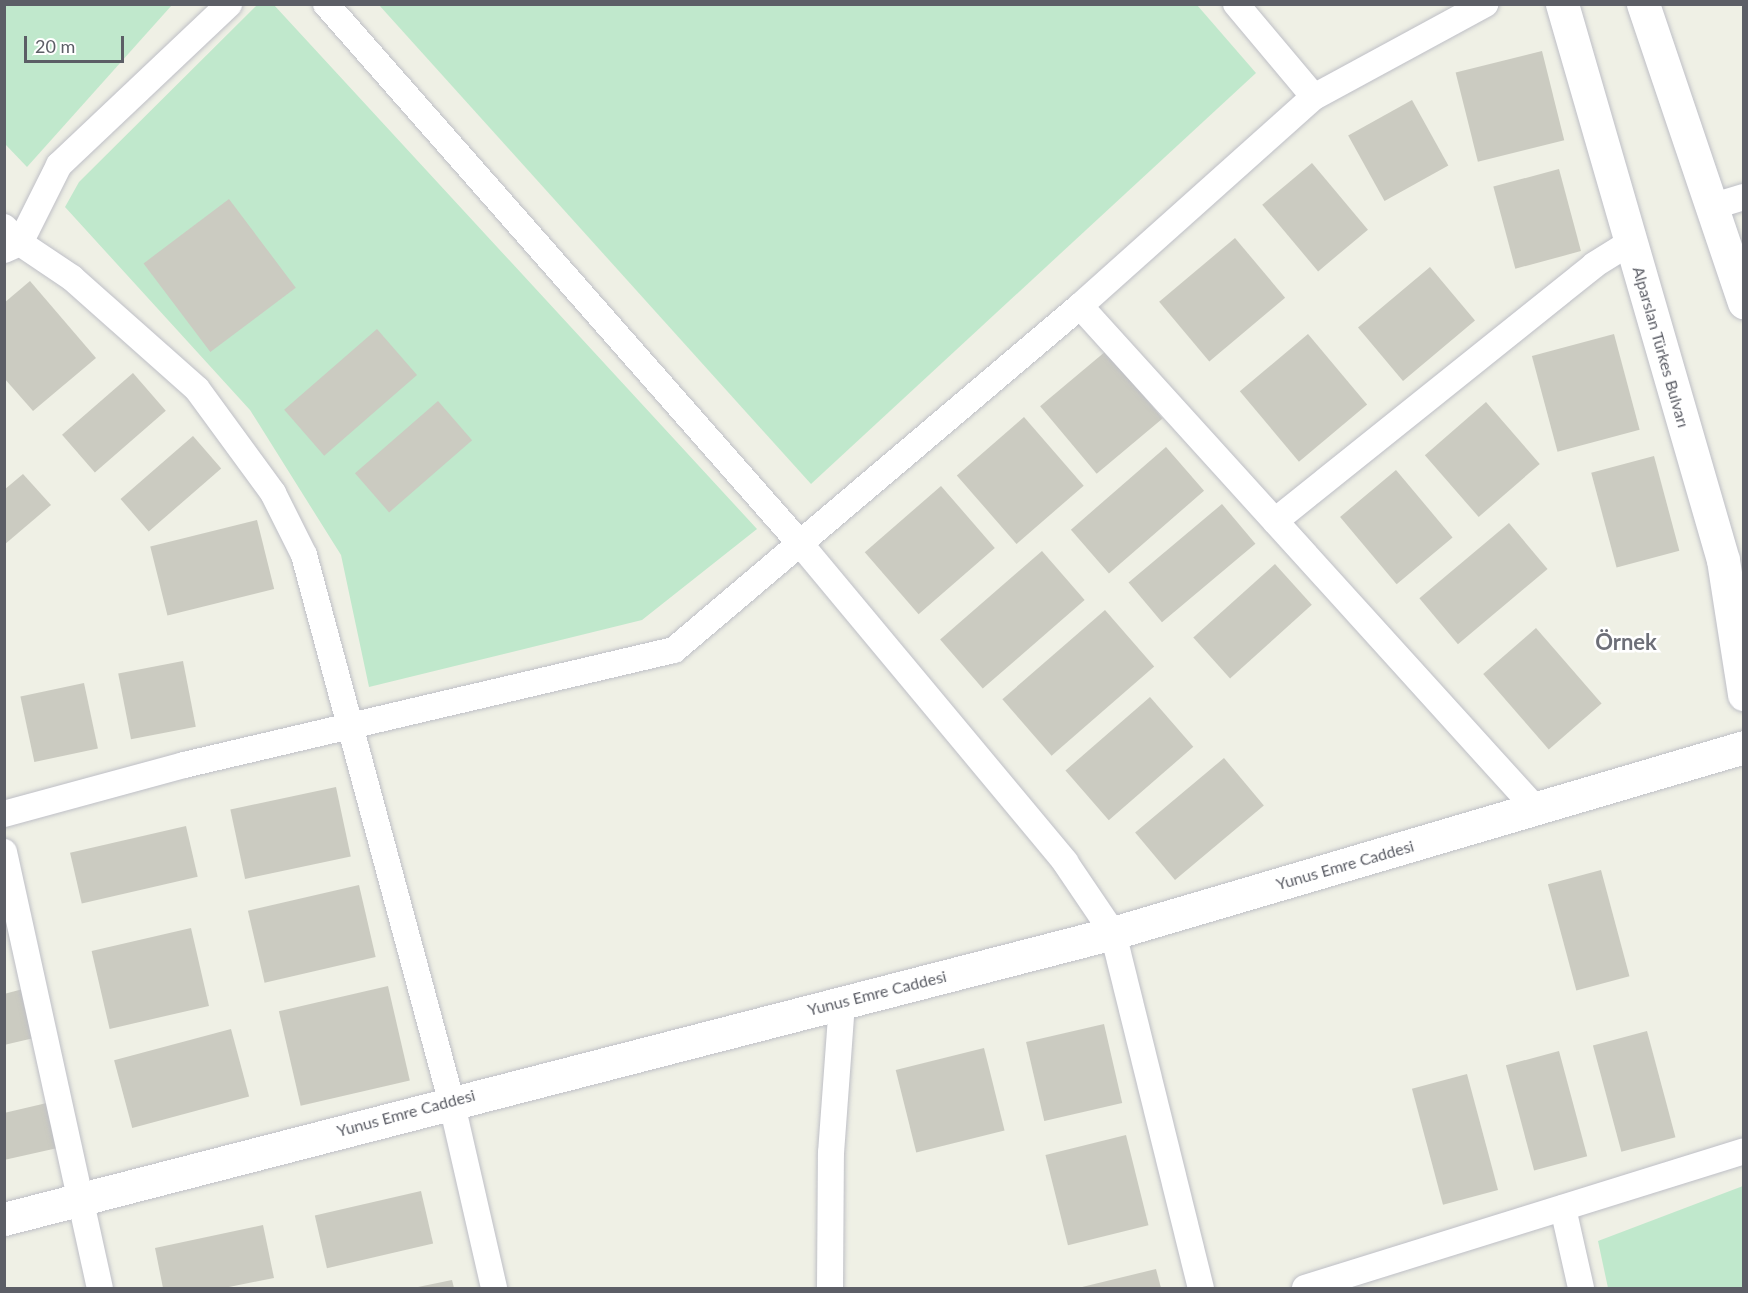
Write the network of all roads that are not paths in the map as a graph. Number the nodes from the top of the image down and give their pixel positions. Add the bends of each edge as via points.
1 (229, 4) edge
2 (326, 4) edge
3 (1236, 4) edge
4 (1485, 4) edge
5 (1562, 4) edge
6 (1643, 4) edge
7 (1314, 97) junction
8 (1743, 197) edge
9 (1712, 207) junction
10 (10, 240) edge
11 (1631, 242) junction
12 (1743, 302) edge
13 (1080, 306) junction
14 (1275, 521) junction
15 (798, 542) junction
16 (1743, 694) edge
17 (350, 729) junction
18 (1743, 747) edge
19 (1535, 808) junction
20 (4, 814) edge
21 (4, 852) edge
22 (1113, 933) junction
23 (842, 1002) junction
24 (451, 1100) junction
25 (1743, 1151) edge
26 (80, 1200) junction
27 (1563, 1208) junction
28 (4, 1219) edge
29 (100, 1288) edge
30 (494, 1288) edge
31 (830, 1288) edge
32 (1201, 1288) edge
33 (1305, 1288) edge
34 (1581, 1288) edge

1 - 10 street via 59,165
2 - 15 street
3 - 7 street
4 - 7 street
5 - 11 street, Alparslan Türkes Bulvarı
6 - 9 street
7 - 13 street
8 - 9 street
9 - 12 street
10 - 17 street via 72,278 197,389 273,493 304,555
11 - 14 street via 1594,265
11 - 16 street, Alparslan Türkes Bulvarı via 1723,560
13 - 14 street
13 - 15 street
14 - 19 street
15 - 17 street via 674,650
15 - 22 street via 1065,862
17 - 20 street via 184,765
17 - 24 street
18 - 19 street, Yunus Emre Caddesi
19 - 22 street, Yunus Emre Caddesi
21 - 26 street
22 - 23 street, Yunus Emre Caddesi
22 - 32 street
23 - 24 street, Yunus Emre Caddesi
23 - 31 street via 831,1142
24 - 26 street, Yunus Emre Caddesi
24 - 30 street
25 - 27 street
26 - 28 street, Yunus Emre Caddesi
26 - 29 street
27 - 33 street
27 - 34 street

